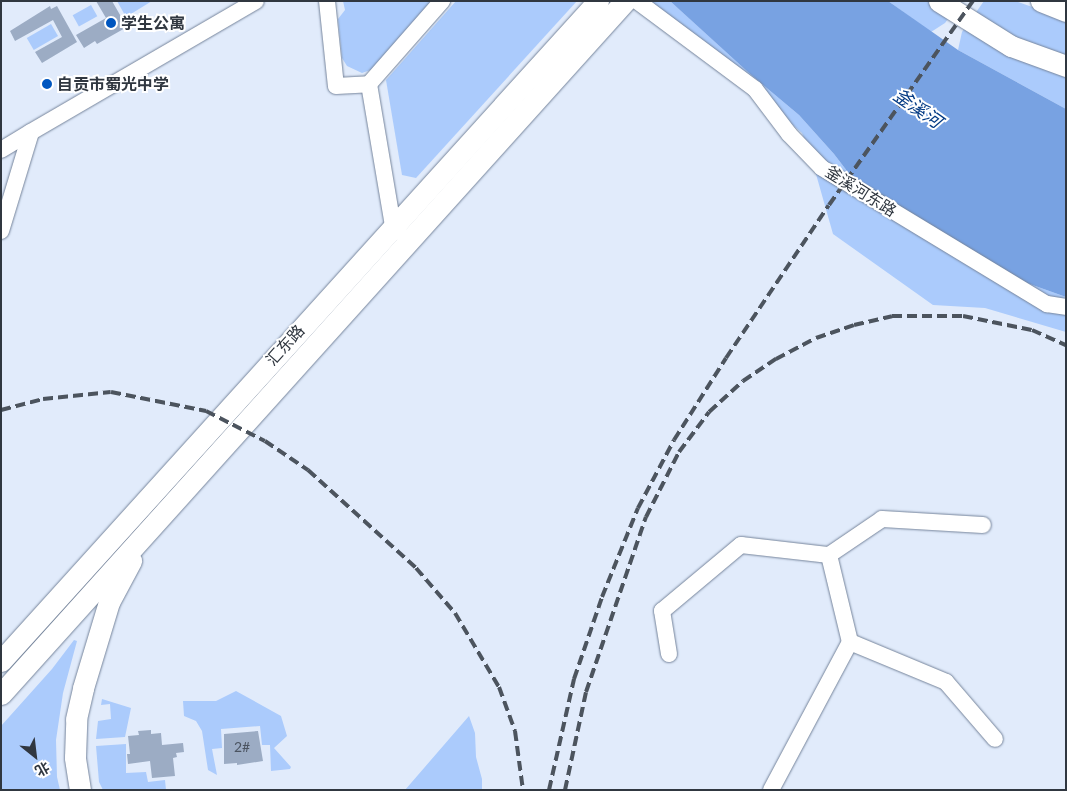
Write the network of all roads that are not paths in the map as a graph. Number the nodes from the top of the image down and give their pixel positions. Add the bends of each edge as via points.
1 (256, 1) edge
2 (327, 1) edge
3 (442, 1) edge
4 (598, 1) edge
5 (625, 1) edge
6 (637, 1) edge
7 (939, 1) edge
8 (1041, 1) edge
9 (1066, 11) edge
10 (1066, 66) edge
11 (369, 84) junction
12 (31, 132) junction
13 (1, 150) edge
14 (393, 226) junction
15 (1, 231) edge
16 (411, 241) junction
17 (1066, 306) edge
18 (983, 525) dead end
19 (146, 531) junction
20 (829, 555) junction
21 (850, 642) junction
22 (669, 654) dead end
23 (1, 661) edge
24 (1, 694) edge
25 (995, 739) dead end
26 (80, 790) edge
27 (771, 790) edge

1 - 12 street
2 - 11 street via 336,86
3 - 11 street
4 - 14 main road, 汇东路
5 - 16 main road, 汇东路
6 - 17 street, 釜溪河东路 via 755,89 789,134 822,168 1047,304
7 - 10 main road via 1011,46
8 - 9 main road
11 - 14 street
12 - 13 street
12 - 15 street
14 - 16 street
14 - 23 main road, 汇东路
16 - 19 main road, 汇东路
18 - 20 street via 882,519
19 - 24 main road
19 - 26 main road via 109,602 83,688 76,719 75,757
20 - 21 street
20 - 22 street via 741,545 662,611
21 - 25 street via 946,682
21 - 27 street

